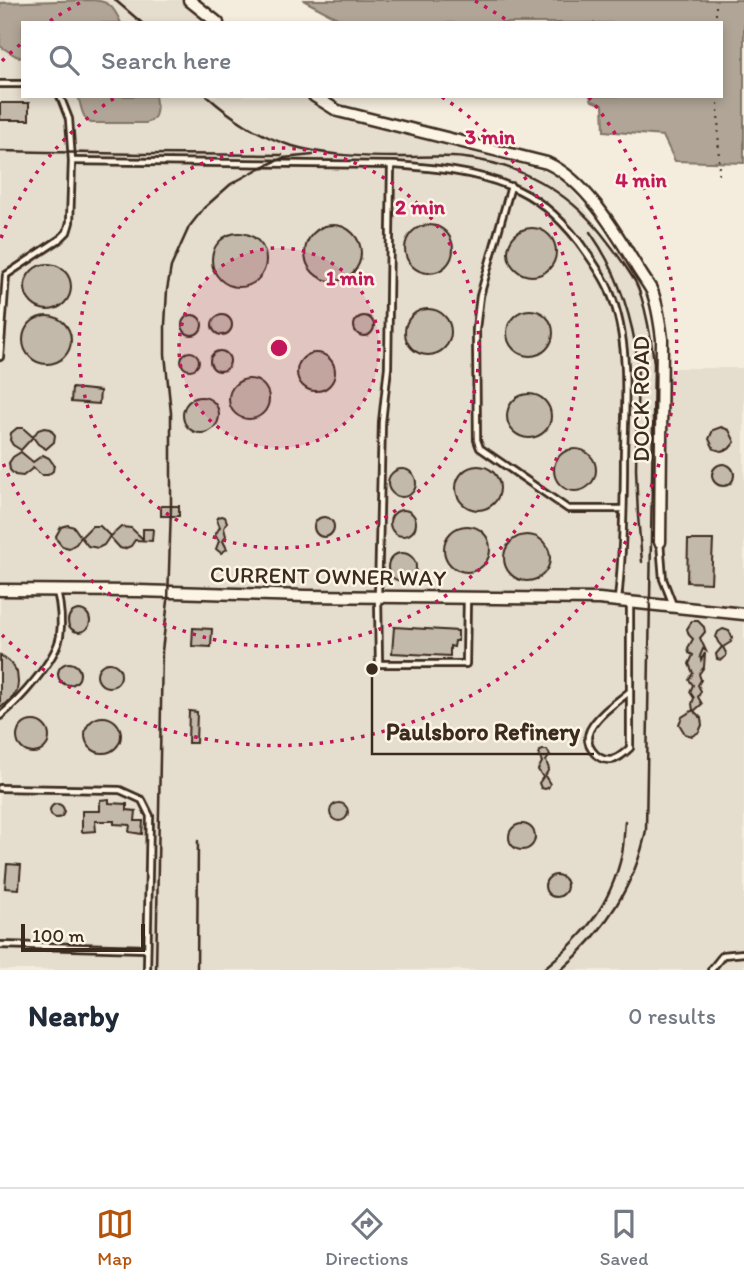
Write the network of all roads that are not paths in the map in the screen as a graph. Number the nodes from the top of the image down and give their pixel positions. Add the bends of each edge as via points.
1 (190, 0) edge
2 (216, 21) edge
3 (21, 83) edge
4 (0, 84) edge
5 (61, 98) edge
6 (317, 98) edge
7 (72, 161) junction
8 (391, 165) junction
9 (511, 186) junction
10 (0, 357) edge
11 (623, 509) junction
12 (660, 542) joint
13 (0, 590) edge
14 (57, 591) junction
15 (378, 597) junction
16 (467, 598) junction
17 (624, 601) junction
18 (673, 606) junction
19 (744, 614) edge
20 (629, 692) junction
21 (0, 716) edge
22 (0, 788) edge
23 (0, 945) edge
24 (147, 949) junction
25 (744, 953) edge
26 (147, 970) edge
27 (711, 970) edge

1 - 2 street
3 - 4 lane
5 - 7 lane via 69,119
6 - 12 street, DOCK ROAD via 338,111 547,163 587,192 652,291 659,317
7 - 8 lane
7 - 10 lane via 67,232 6,275
8 - 9 lane via 484,176
8 - 15 lane
9 - 11 lane via 564,223 610,291 625,371
9 - 11 lane via 480,296 477,440 480,448 568,509
11 - 17 lane
12 - 18 lane via 663,579
13 - 14 street, CURRENT OWNER WAY
14 - 15 street, CURRENT OWNER WAY
14 - 21 lane via 60,637 32,684
15 - 16 street, CURRENT OWNER WAY
15 - 16 lane via 379,664 466,664
16 - 17 street, CURRENT OWNER WAY
17 - 18 street, CURRENT OWNER WAY
17 - 20 lane
18 - 19 street, CURRENT OWNER WAY
20 - 20 lane via 630,748 618,758 601,758 588,743 589,732 600,715
22 - 24 lane via 120,790 142,800 150,816
23 - 24 lane
24 - 26 lane
25 - 27 lane via 723,955

